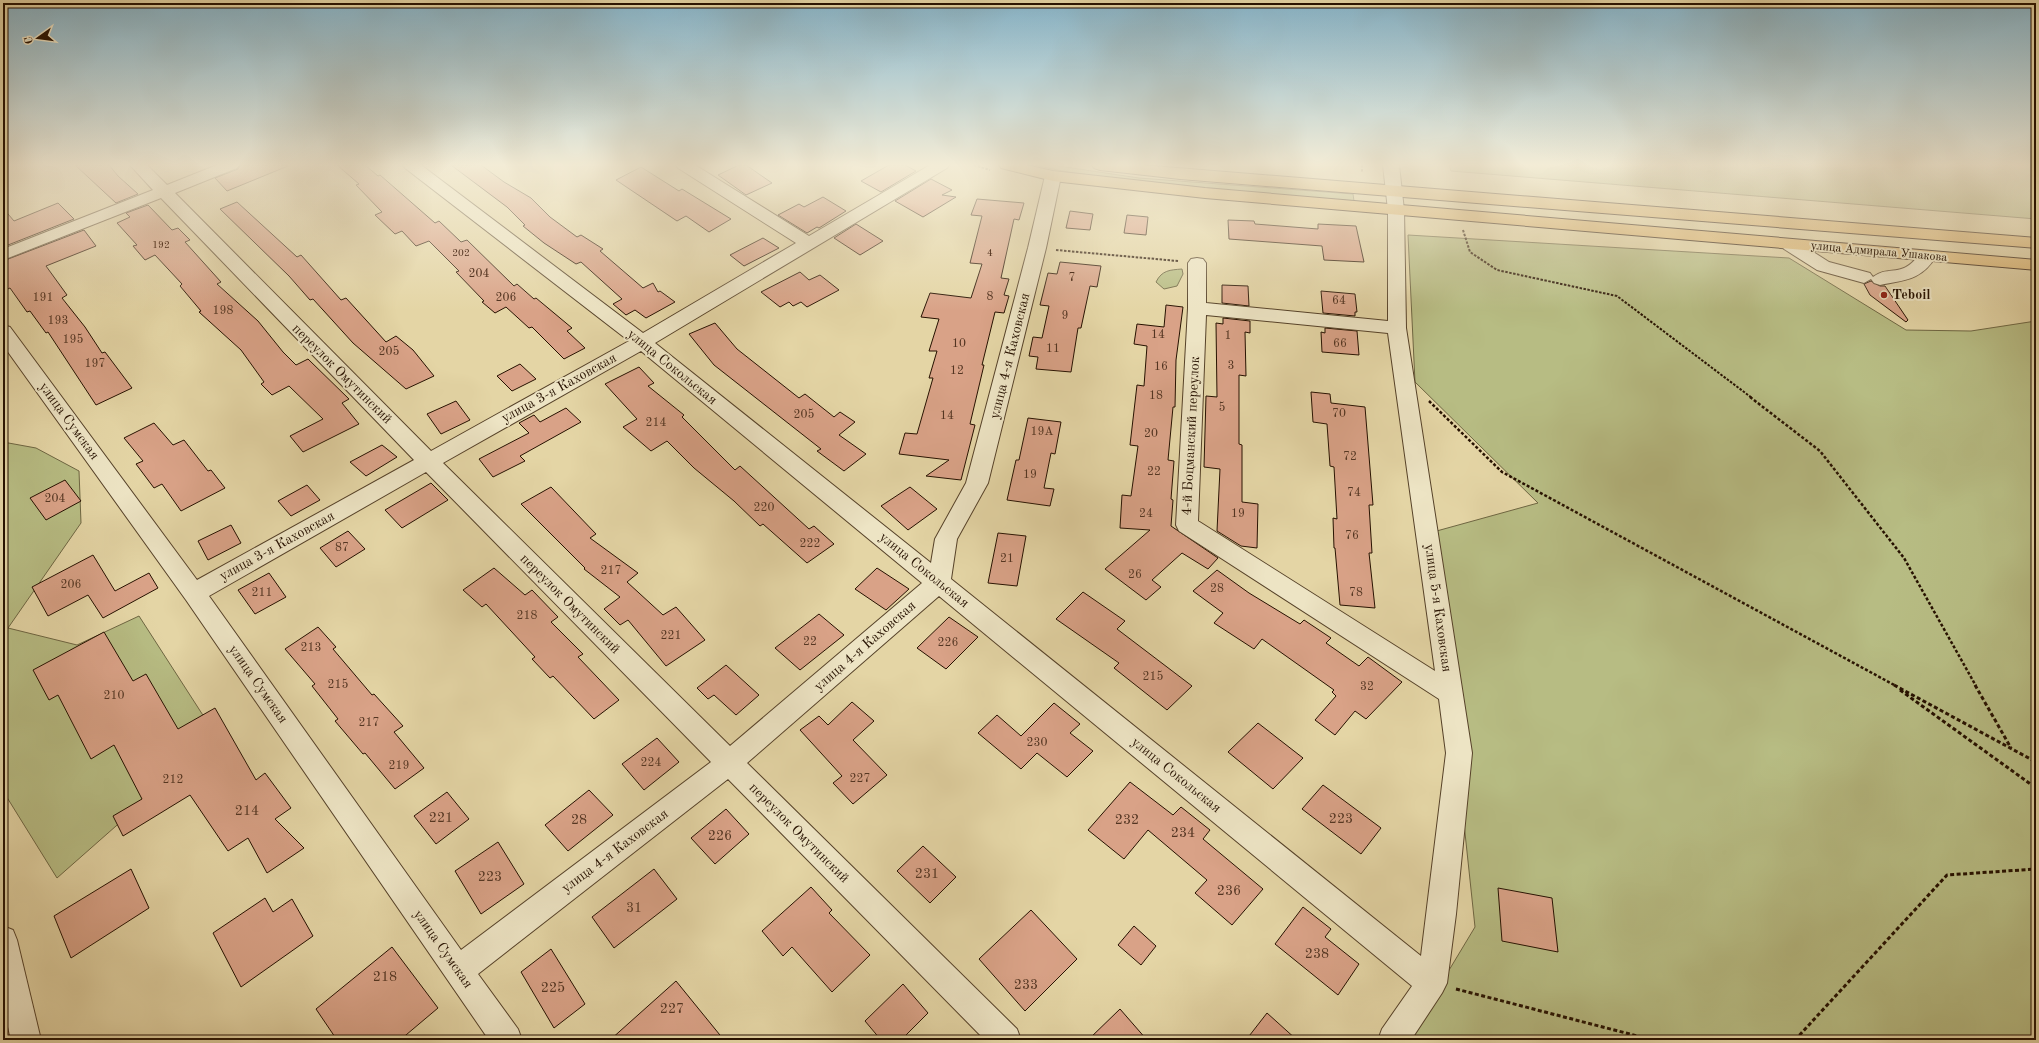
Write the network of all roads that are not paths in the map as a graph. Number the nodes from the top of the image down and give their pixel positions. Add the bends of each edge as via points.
1 (106, 214) edge
2 (185, 214) edge
3 (475, 214) edge
4 (762, 214) edge
5 (860, 214) edge
6 (1045, 214) edge
7 (1394, 214) edge
8 (1514, 214) edge
9 (1598, 214) edge
10 (2036, 243) edge
11 (810, 244) junction
12 (1790, 245) junction
13 (3, 255) edge
14 (1927, 256) junction
15 (1197, 263) road end
16 (2036, 265) edge
17 (1197, 308) junction
18 (1397, 328) junction
19 (3, 331) edge
20 (642, 342) junction
21 (428, 461) junction
22 (939, 582) junction
23 (194, 593) junction
24 (1450, 694) junction
25 (729, 764) junction
26 (3, 940) edge
27 (458, 971) junction
28 (1432, 983) junction
29 (26, 1040) edge
30 (507, 1040) edge
31 (1006, 1040) edge
32 (1393, 1040) edge

1 - 13 street
2 - 21 street, переулок Омутинский
3 - 20 street, улица Сокольская
4 - 11 street
5 - 11 street, улица 3-я Каховская
6 - 22 street, улица 4-я Каховская via 977,483 946,539
7 - 18 street, улица 5-я Каховская
8 - 12 main road, улица Адмирала Ушакова
9 - 10 main road, улица Адмирала Ушакова
11 - 20 street, улица 3-я Каховская
12 - 14 main road, улица Адмирала Ушакова
12 - 14 street via 1823,266 1872,278 1913,272 1923,265
14 - 16 main road, улица Адмирала Ушакова
15 - 17 street
17 - 18 street
17 - 24 street, 4-й Боцманский переулок via 1187,525
18 - 24 street, улица 5-я Каховская
19 - 23 street, улица Сумская
20 - 21 street, улица 3-я Каховская
20 - 22 street, улица Сокольская
21 - 23 street, улица 3-я Каховская
21 - 25 street, переулок Омутинский
22 - 25 street, улица 4-я Каховская
22 - 28 street, улица Сокольская
23 - 27 street, улица Сумская
24 - 28 street, улица 5-я Каховская via 1459,753
25 - 27 street, улица 4-я Каховская
25 - 31 street, переулок Омутинский
26 - 29 street
27 - 30 street, улица Сумская
28 - 32 street, улица 5-я Каховская

